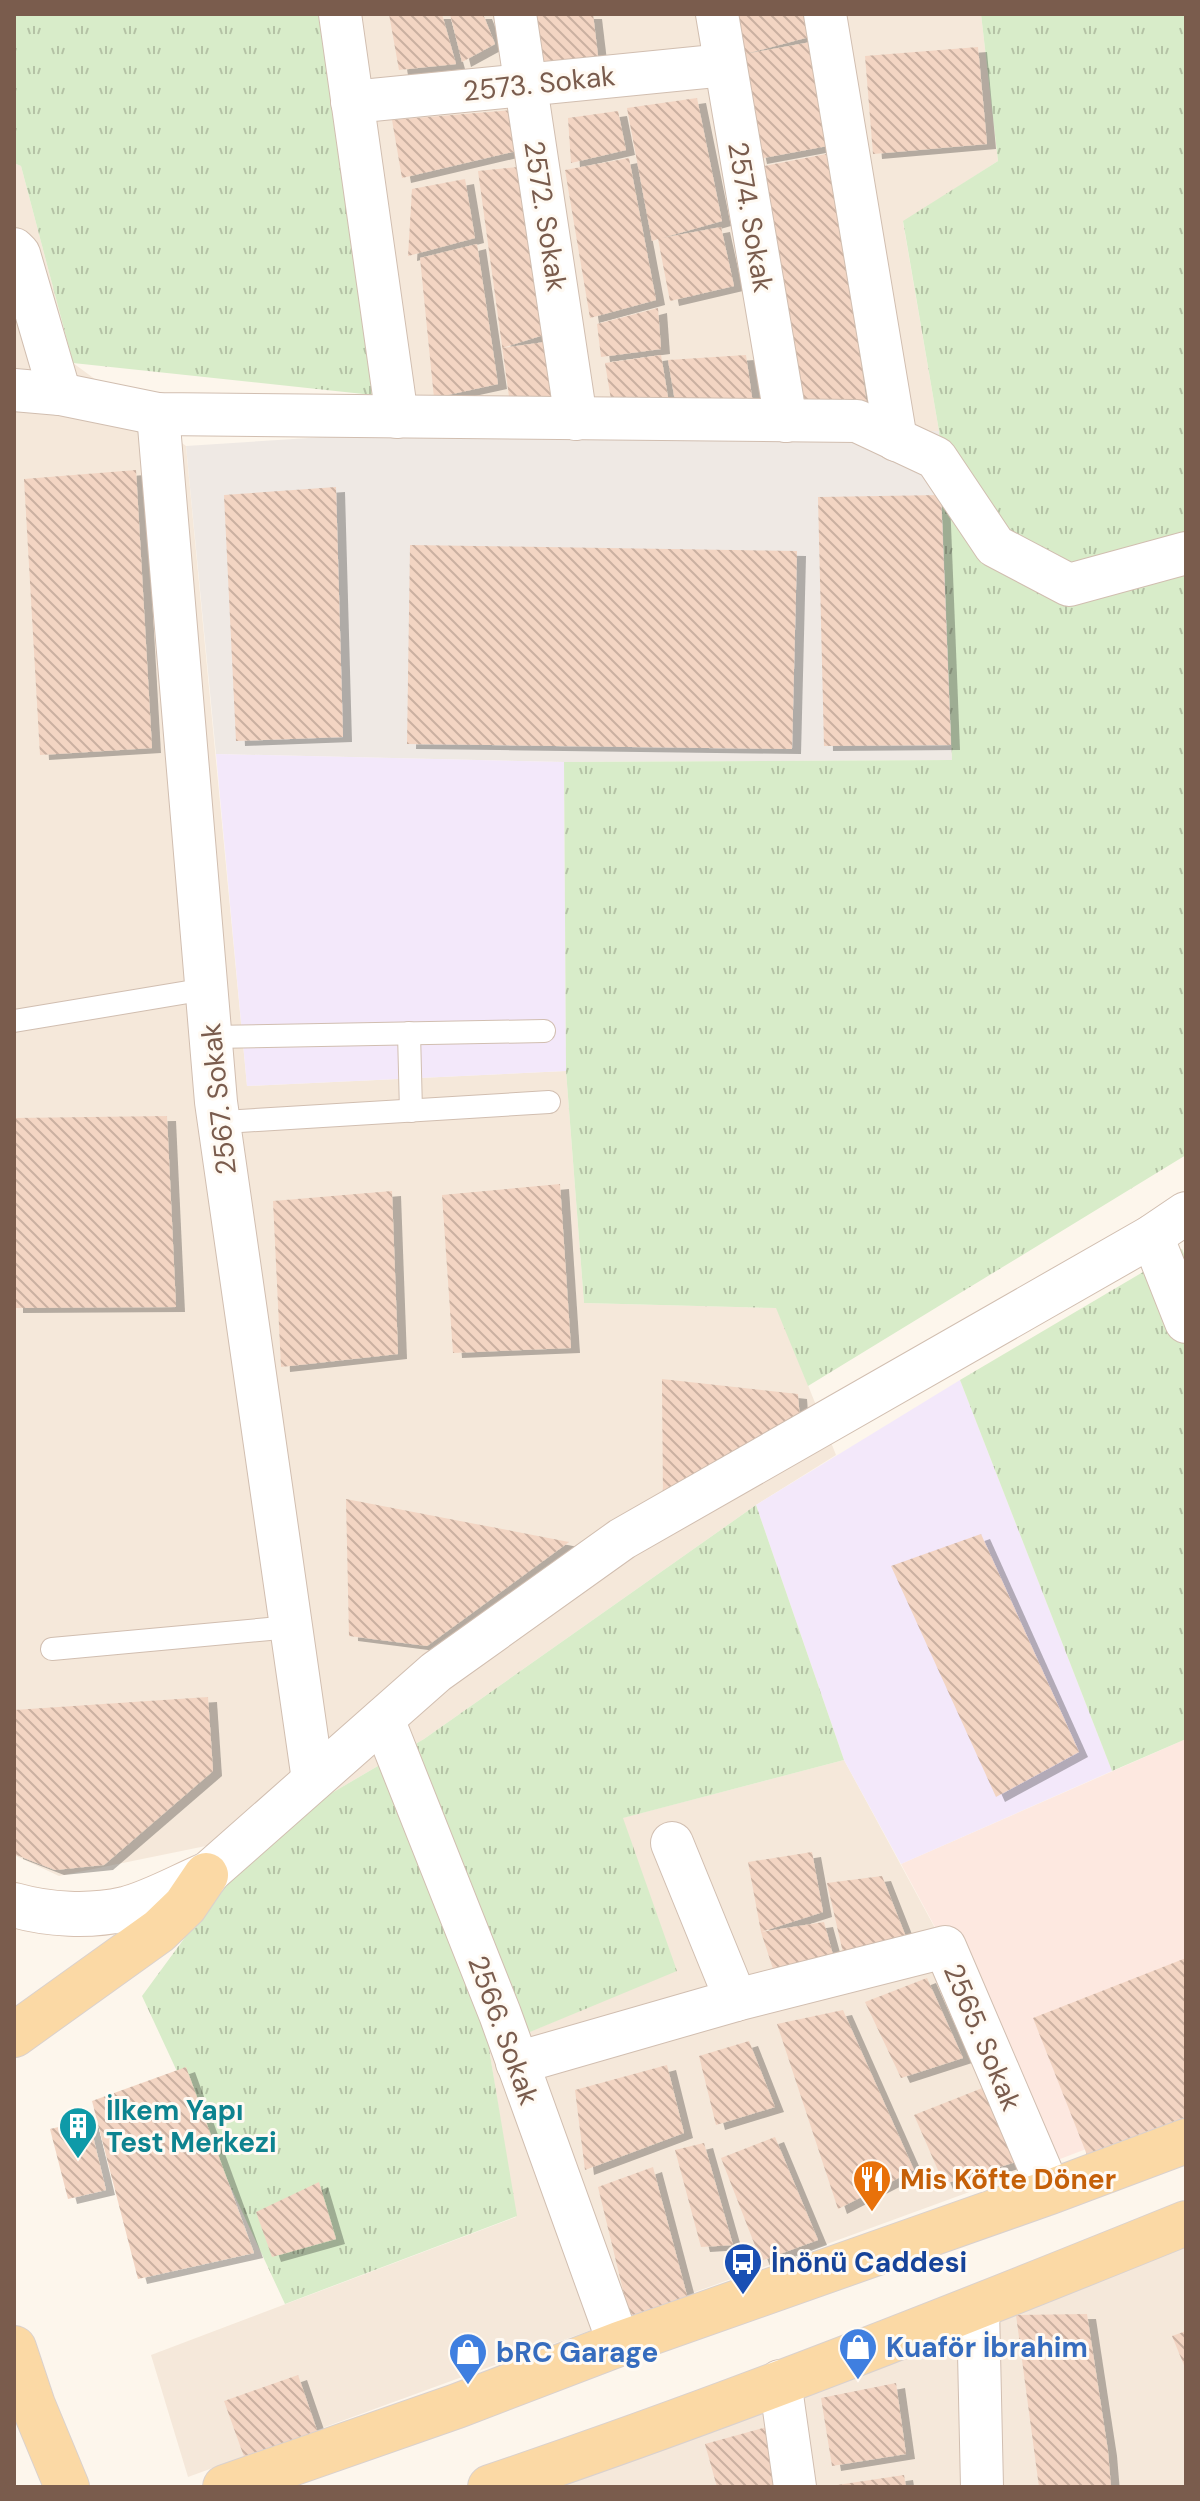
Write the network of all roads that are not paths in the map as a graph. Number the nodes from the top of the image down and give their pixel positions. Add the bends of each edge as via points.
1 (340, 14) edge
2 (515, 14) edge
3 (717, 14) edge
4 (825, 14) edge
5 (725, 65) junction
6 (526, 85) junction
7 (352, 102) junction
8 (14, 249) edge
9 (14, 390) edge
10 (60, 394) junction
11 (158, 414) junction
12 (397, 417) junction
13 (576, 419) junction
14 (786, 421) junction
15 (896, 440) junction
16 (1186, 553) edge
17 (206, 989) junction
18 (14, 1021) edge
19 (544, 1031) dead end
20 (409, 1033) junction
21 (211, 1037) junction
22 (549, 1102) dead end
23 (411, 1111) junction
24 (240, 1121) dead end
25 (1186, 1213) edge
26 (1152, 1236) junction
27 (1186, 1322) edge
28 (291, 1627) junction
29 (52, 1649) dead end
30 (383, 1719) junction
31 (313, 1780) junction
32 (672, 1843) dead end
33 (206, 1875) junction
34 (14, 1905) edge
35 (736, 2000) junction
36 (14, 2035) edge
37 (517, 2063) junction
38 (1186, 2141) edge
39 (1050, 2192) junction
40 (1186, 2223) edge
41 (978, 2308) junction
42 (619, 2344) junction
43 (14, 2348) edge
44 (780, 2381) junction
45 (33, 2405) junction
46 (570, 2474) edge
47 (38, 2487) edge
48 (67, 2487) edge
49 (225, 2487) edge
50 (490, 2487) edge
51 (795, 2487) edge
52 (982, 2487) edge

1 - 7 street
2 - 6 street, 2572. Sokak
3 - 5 street, 2574. Sokak
4 - 15 street
5 - 6 street, 2573. Sokak
5 - 14 street, 2574. Sokak
6 - 7 street, 2573. Sokak
6 - 13 street, 2572. Sokak
7 - 12 street
8 - 10 street
9 - 10 street
10 - 11 street
11 - 12 street
11 - 17 street, 2567. Sokak
12 - 13 street
13 - 14 street
14 - 15 street via 857,421
15 - 16 street via 936,458 995,546 1069,585
17 - 18 lane
17 - 21 street, 2567. Sokak
19 - 20 lane
20 - 21 lane
20 - 23 lane
21 - 28 street, 2567. Sokak
22 - 23 lane
23 - 24 lane
25 - 26 street
26 - 27 street
26 - 30 street via 622,1539 436,1672
28 - 29 lane
28 - 31 street, 2567. Sokak
30 - 31 street
30 - 37 street, 2566. Sokak
31 - 33 street
32 - 35 street
33 - 34 main road via 126,1909 81,1914
33 - 36 main road via 159,1931
35 - 37 street, 2565. Sokak
35 - 39 street, 2565. Sokak via 945,1947
37 - 42 street, 2566. Sokak
38 - 39 main road
39 - 42 main road
40 - 41 main road
41 - 44 main road
41 - 52 street
42 - 49 main road
43 - 45 main road
44 - 46 main road
44 - 51 street
45 - 47 main road
45 - 48 main road
46 - 50 main road

